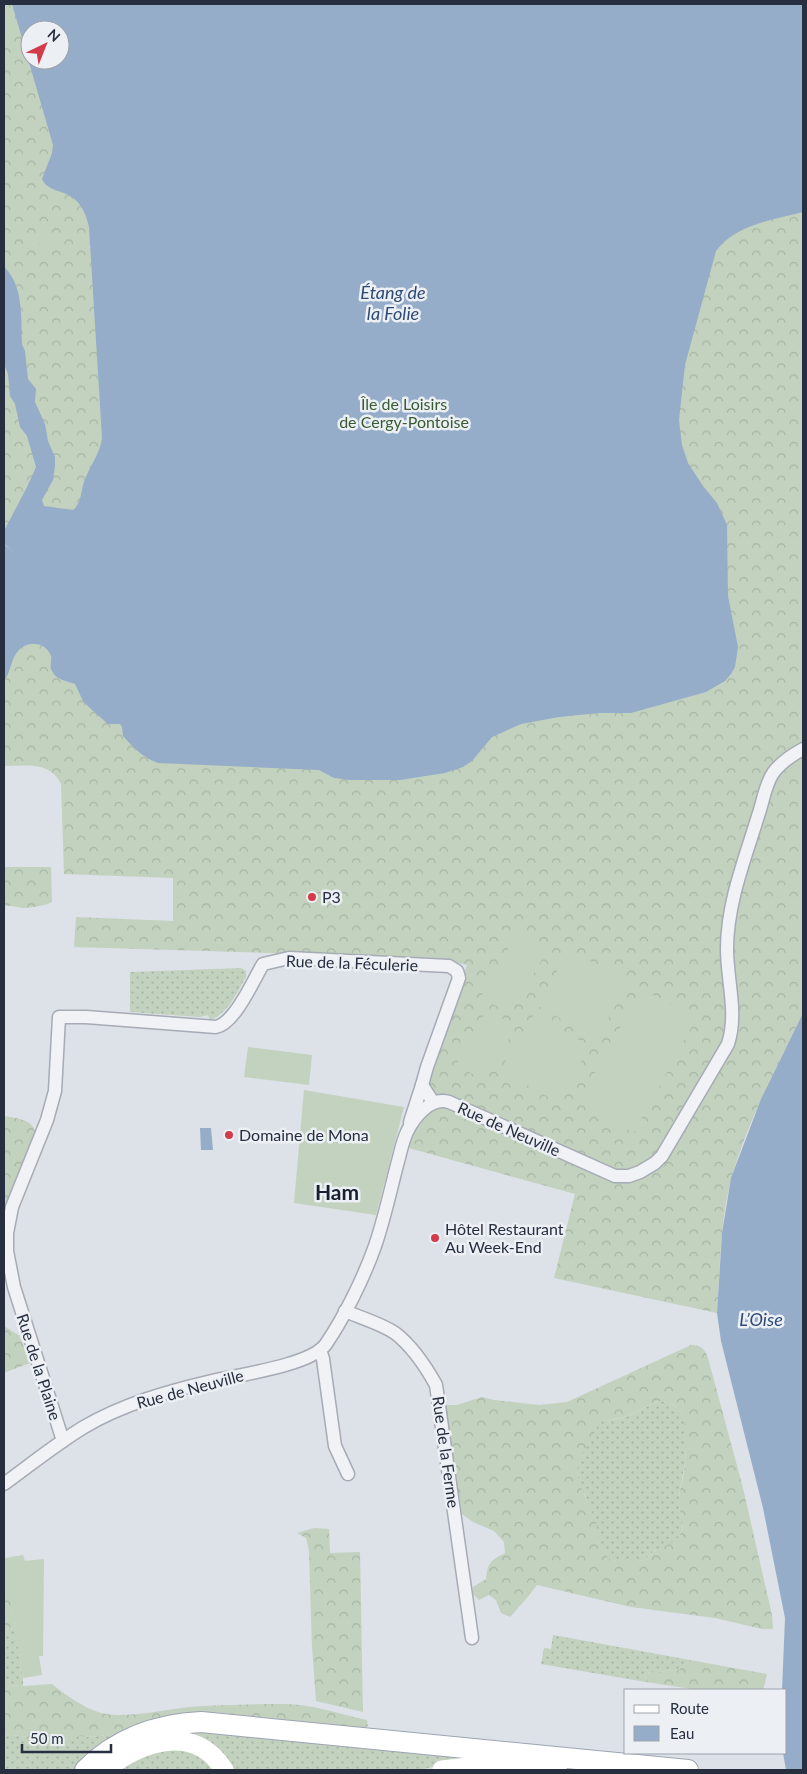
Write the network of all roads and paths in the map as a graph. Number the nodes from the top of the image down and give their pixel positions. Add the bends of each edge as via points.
1 (803, 749) edge
2 (59, 1017) joint
3 (422, 1085) junction
4 (433, 1102) junction
5 (406, 1133) junction
6 (345, 1311) junction
7 (320, 1350) junction
8 (63, 1441) junction
9 (348, 1474) dead end
10 (4, 1484) edge
11 (472, 1638) dead end
12 (643, 1766) junction
13 (85, 1770) edge
14 (105, 1770) edge
15 (224, 1770) edge
16 (442, 1770) edge
17 (688, 1770) edge

1 - 4 street, Rue de Neuville via 772,774 738,881 727,952 732,1033 659,1159 634,1175 615,1176 449,1102
2 - 3 street, Rue de la Féculerie via 86,1016 220,1026 231,1018 262,964 289,958 449,966 458,973 458,981
2 - 8 street, Rue de la Plaine via 55,1091 12,1207 7,1251 21,1310
3 - 4 street
3 - 5 street
4 - 5 street
5 - 6 street via 375,1246
6 - 7 street
6 - 11 street, Rue de la Ferme via 396,1334 415,1354 436,1385
7 - 8 street, Rue de Neuville via 272,1368 150,1398 106,1416
7 - 9 street via 335,1446
8 - 10 street, Rue de Neuville
12 - 13 main road via 201,1722 144,1731 113,1748
12 - 16 main road via 484,1765
12 - 17 main road
14 - 15 main road via 144,1747 172,1741 197,1745

